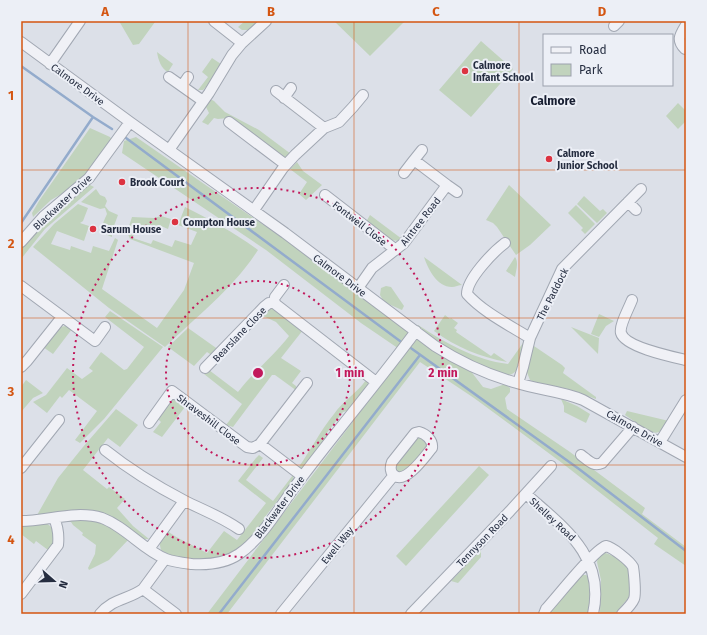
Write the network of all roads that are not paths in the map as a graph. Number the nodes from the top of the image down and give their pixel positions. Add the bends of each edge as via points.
1 (80, 21) edge
2 (214, 21) edge
3 (266, 21) edge
4 (686, 24) edge
5 (21, 42) edge
6 (242, 43) junction
7 (685, 49) edge
8 (50, 64) junction
9 (169, 77) dead end
10 (188, 77) dead end
11 (182, 86) junction
12 (291, 88) dead end
13 (363, 95) dead end
14 (203, 101) junction
15 (130, 122) junction
16 (229, 122) dead end
17 (324, 128) junction
18 (169, 150) junction
19 (422, 150) dead end
20 (414, 160) junction
21 (286, 165) junction
22 (404, 173) dead end
23 (447, 185) junction
24 (641, 189) dead end
25 (458, 192) dead end
26 (325, 195) dead end
27 (628, 202) junction
28 (254, 210) junction
29 (636, 210) dead end
30 (21, 242) edge
31 (505, 243) dead end
32 (396, 250) junction
33 (284, 285) dead end
34 (358, 288) junction
35 (22, 289) edge
36 (632, 300) dead end
37 (274, 303) junction
38 (62, 317) junction
39 (105, 327) dead end
40 (416, 331) junction
41 (530, 338) junction
42 (686, 360) edge
43 (21, 367) edge
44 (205, 368) dead end
45 (376, 382) junction
46 (307, 383) dead end
47 (518, 384) junction
48 (686, 400) edge
49 (59, 420) dead end
50 (148, 423) dead end
51 (633, 427) junction
52 (660, 442) junction
53 (260, 444) junction
54 (105, 450) dead end
55 (581, 455) dead end
56 (686, 457) edge
57 (551, 466) dead end
58 (21, 468) edge
59 (394, 475) junction
60 (302, 476) junction
61 (526, 494) junction
62 (184, 501) junction
63 (54, 518) junction
64 (21, 521) edge
65 (239, 529) dead end
66 (149, 549) junction
67 (165, 559) junction
68 (588, 562) junction
69 (143, 589) junction
70 (21, 594) edge
71 (100, 614) edge
72 (176, 614) edge
73 (281, 614) edge
74 (411, 614) edge
75 (544, 614) edge
76 (593, 614) edge
77 (622, 614) edge

1 - 8 street
2 - 6 street
3 - 6 street
4 - 7 street via 680,40
5 - 8 street, Calmore Drive
6 - 14 street
8 - 15 street, Calmore Drive
9 - 11 street
10 - 11 street
11 - 14 street
12 - 17 street via 280,95
13 - 17 street via 339,122
14 - 18 street
15 - 18 street, Calmore Drive
15 - 30 street, Blackwater Drive via 89,178 44,216
16 - 21 street
17 - 21 street
18 - 28 street, Calmore Drive
19 - 20 street
20 - 22 street
20 - 23 street
21 - 28 street
23 - 25 street
23 - 32 street, Aintree Road via 412,233
24 - 27 street, The Paddock
26 - 32 street, Fontwell Close
27 - 29 street
27 - 41 street, The Paddock via 562,269
28 - 34 street, Calmore Drive
31 - 41 street via 486,260 467,288 467,294 492,314
32 - 34 street, Aintree Road via 372,268
33 - 37 street, Bearslane Close via 275,297
34 - 40 street, Calmore Drive
35 - 38 street
36 - 42 street via 621,327 626,340 664,355
37 - 44 street, Bearslane Close via 264,307
37 - 45 street, Bearslane Close
38 - 39 street via 95,341
38 - 43 street
40 - 45 street, Blackwater Drive
40 - 47 street, Calmore Drive via 435,346 463,362
41 - 47 street, The Paddock
45 - 60 street, Blackwater Drive
46 - 53 street
47 - 51 street, Calmore Drive via 572,395
48 - 52 street
49 - 58 street
50 - 53 street, Shraveshill Close via 172,391 247,447 253,448
51 - 52 street, Calmore Drive
51 - 55 street via 602,463 594,464
52 - 56 street, Calmore Drive
53 - 60 street
54 - 62 street via 150,482
57 - 61 street, Tennyson Road
59 - 59 street via 405,477 410,474 432,448 431,440 422,433 415,433 392,462 390,466
59 - 73 street, Ewell Way
60 - 67 street, Blackwater Drive via 263,530 238,555 210,564
61 - 68 street, Shelley Road via 574,537
61 - 74 street, Tennyson Road
62 - 65 street via 214,514
62 - 66 street
63 - 64 street, Blackwater Drive
63 - 66 street, Blackwater Drive via 81,515 103,519 119,527
63 - 70 street via 58,531 58,545
66 - 67 street, Blackwater Drive
67 - 69 street
68 - 75 street
68 - 76 street, Shelley Road via 594,585
68 - 77 street via 606,546 631,564 635,597
69 - 71 street via 113,602
69 - 72 street

